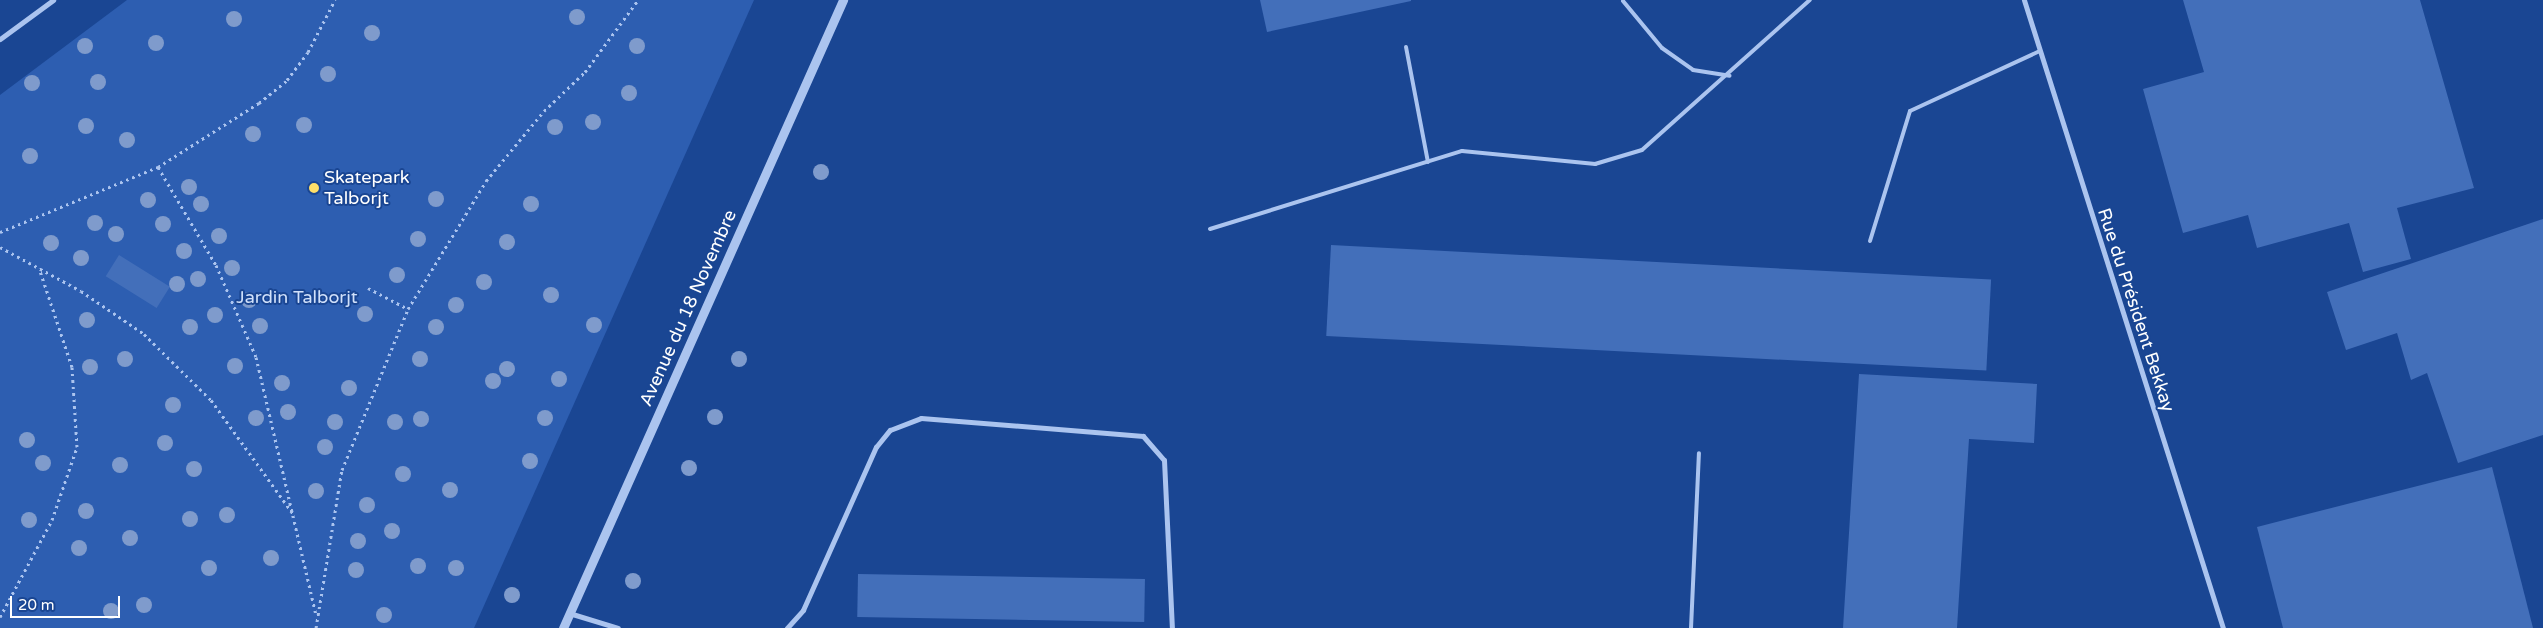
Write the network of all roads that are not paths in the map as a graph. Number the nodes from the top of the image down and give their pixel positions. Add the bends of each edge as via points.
1 (53, 0) edge
2 (843, 0) edge
3 (1810, 0) edge
4 (2024, 0) edge
5 (1623, 1) edge
6 (0, 39) edge
7 (1406, 47) dead end
8 (2040, 50) junction
9 (1730, 76) junction
10 (1428, 162) junction
11 (1210, 229) dead end
12 (1870, 241) dead end
13 (1699, 452) dead end
14 (569, 613) junction
15 (563, 628) edge
16 (618, 628) edge
17 (787, 628) edge
18 (1172, 628) edge
19 (1691, 628) edge
20 (2223, 628) edge

1 - 6 street
2 - 14 street, Avenue du 18 Novembre
3 - 9 lane
4 - 8 street, Rue du Président Bekkay
5 - 9 lane via 1662,48 1693,70
7 - 10 lane
8 - 12 lane via 1910,111
8 - 20 street, Rue du Président Bekkay
9 - 10 lane via 1642,150 1595,164 1462,151
10 - 11 lane
13 - 19 lane
14 - 15 street, Avenue du 18 Novembre
14 - 16 street
17 - 18 street via 803,610 876,447 890,430 921,418 1143,436 1164,460

